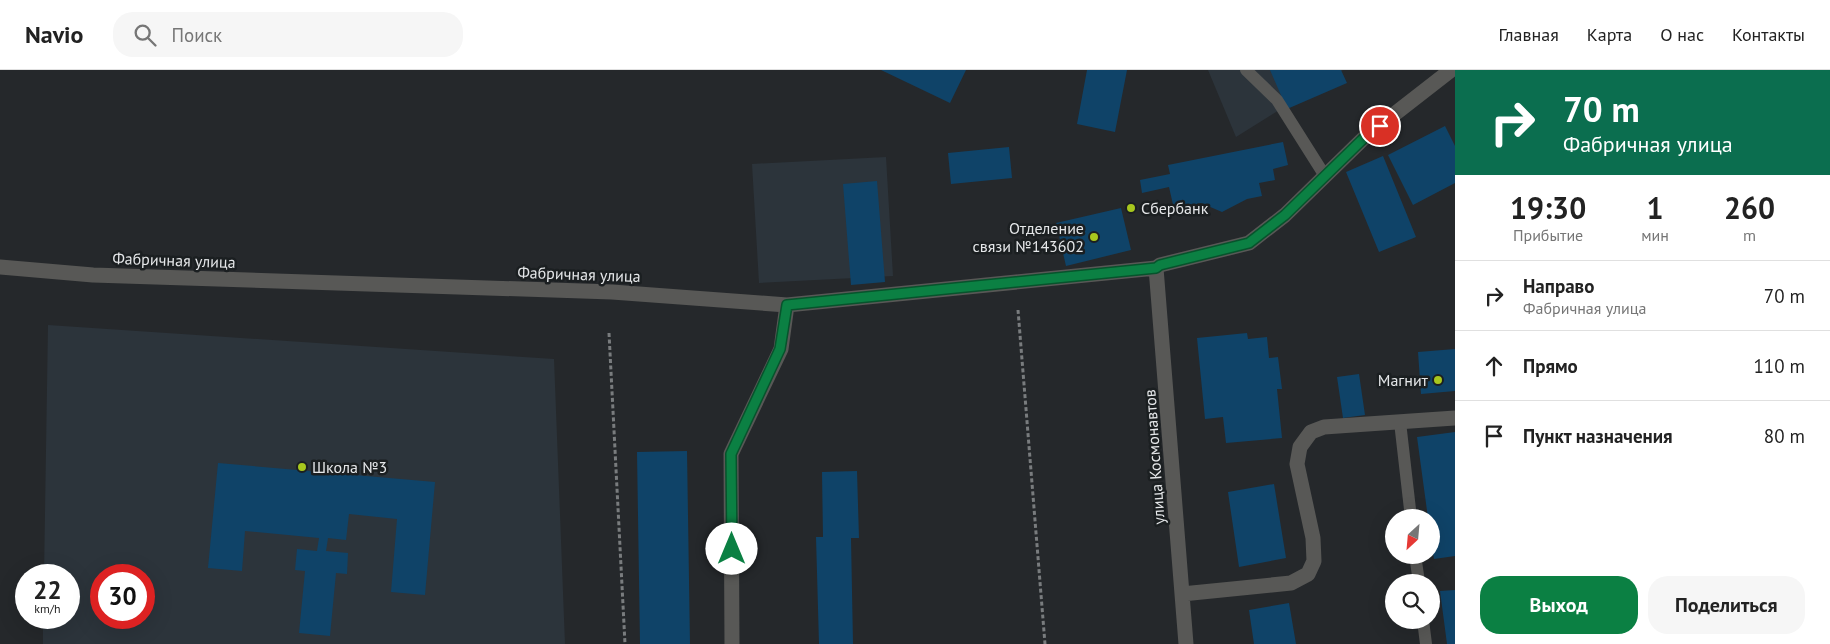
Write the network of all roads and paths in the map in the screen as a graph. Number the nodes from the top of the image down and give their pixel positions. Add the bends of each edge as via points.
1 (1246, 70) edge
2 (1451, 70) edge
3 (1325, 176) junction
4 (0, 267) edge
5 (1156, 268) junction
6 (787, 305) junction
7 (1018, 310) dead end
8 (609, 333) dead end
9 (1455, 418) edge
10 (1400, 422) junction
11 (1410, 509) edge
12 (1182, 594) junction
13 (1424, 629) edge
14 (625, 644) edge
15 (732, 644) edge
16 (1045, 644) edge
17 (1186, 644) edge
18 (1426, 644) edge

1 - 3 lane via 1276,100
2 - 3 street, Фабричная улица via 1365,137
3 - 5 street, Фабричная улица via 1285,215 1249,243
4 - 6 street, Фабричная улица via 93,275 612,292
5 - 6 street, Фабричная улица
5 - 12 street, улица Космонавтов
6 - 15 street via 780,349 731,454
7 - 16 path
8 - 14 path
9 - 10 street
10 - 11 lane
10 - 12 street via 1324,427 1311,432 1300,447 1297,464 1314,538 1314,560 1308,574 1291,583
12 - 17 street, улица Космонавтов
13 - 18 lane

